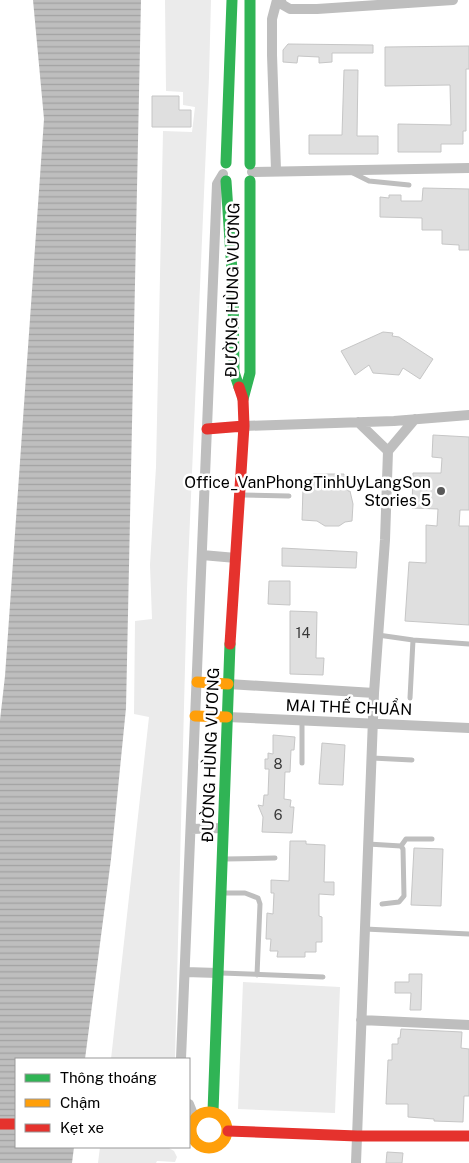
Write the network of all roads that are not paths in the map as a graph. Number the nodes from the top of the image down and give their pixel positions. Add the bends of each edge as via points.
1 (232, 0) edge
2 (250, 0) edge
3 (279, 0) edge
4 (453, 0) edge
5 (469, 168) edge
6 (276, 170) junction
7 (346, 170) junction
8 (238, 176) junction
9 (409, 185) dead end
10 (243, 399) junction
11 (469, 415) edge
12 (414, 419) junction
13 (358, 422) junction
14 (244, 426) junction
15 (207, 429) junction
16 (388, 451) junction
17 (240, 494) junction
18 (289, 496) dead end
19 (202, 555) junction
20 (236, 558) junction
21 (378, 635) junction
22 (413, 640) junction
23 (469, 644) edge
24 (197, 682) junction
25 (228, 684) junction
26 (374, 693) junction
27 (410, 698) dead end
28 (195, 716) junction
29 (227, 717) junction
30 (302, 721) junction
31 (373, 723) junction
32 (469, 728) edge
33 (372, 758) junction
34 (412, 760) dead end
35 (302, 764) dead end
36 (191, 828) junction
37 (223, 828) junction
38 (432, 839) dead end
39 (368, 844) junction
40 (401, 846) junction
41 (275, 858) dead end
42 (222, 859) junction
43 (221, 893) junction
44 (382, 904) dead end
45 (364, 929) junction
46 (469, 934) edge
47 (186, 972) junction
48 (218, 973) junction
49 (257, 974) junction
50 (323, 977) dead end
51 (361, 1020) junction
52 (469, 1025) edge
53 (181, 1058) edge
54 (213, 1112) junction
55 (192, 1121) edge
56 (0, 1124) edge
57 (15, 1124) edge
58 (228, 1131) junction
59 (357, 1136) junction
60 (469, 1136) edge
61 (191, 1137) edge
62 (356, 1163) edge

1 - 8 main road, ĐƯỜNG HÙNG VƯƠNG
2 - 8 main road, ĐƯỜNG HÙNG VƯƠNG
3 - 4 street via 290,9 317,9
3 - 6 street via 272,19
5 - 7 street
6 - 7 street
6 - 8 street
7 - 9 lane via 369,180
8 - 10 main road, ĐƯỜNG HÙNG VƯƠNG via 250,372
8 - 10 main road, ĐƯỜNG HÙNG VƯƠNG via 233,286 234,372
8 - 15 street via 217,184
10 - 14 main road, ĐƯỜNG HÙNG VƯƠNG
11 - 12 street
12 - 13 street
12 - 16 street
13 - 14 street
13 - 16 street
14 - 15 main road
14 - 17 main road, ĐƯỜNG HÙNG VƯƠNG
15 - 19 street
16 - 21 street
17 - 18 lane
17 - 20 main road, ĐƯỜNG HÙNG VƯƠNG
19 - 20 street
19 - 24 street
20 - 25 main road, ĐƯỜNG HÙNG VƯƠNG
21 - 22 lane
21 - 26 street
22 - 23 lane
22 - 27 lane
24 - 25 main road
24 - 28 street
25 - 26 street, MAI THẾ CHUẨN
25 - 29 main road, ĐƯỜNG HÙNG VƯƠNG
26 - 31 street
28 - 29 main road
28 - 36 street
29 - 30 street, MAI THẾ CHUẨN
29 - 37 main road, ĐƯỜNG HÙNG VƯƠNG
30 - 31 street, MAI THẾ CHUẨN
30 - 35 lane
31 - 32 street, MAI THẾ CHUẨN
31 - 33 street
33 - 34 lane
33 - 39 street
36 - 37 street
36 - 47 street
37 - 42 main road, ĐƯỜNG HÙNG VƯƠNG
38 - 40 lane via 406,839
39 - 40 lane
39 - 45 street
40 - 44 lane via 404,853 404,896 398,902
41 - 42 lane
42 - 43 main road, ĐƯỜNG HÙNG VƯƠNG
43 - 48 main road, ĐƯỜNG HÙNG VƯƠNG
43 - 49 lane via 245,893 258,898
45 - 46 lane
45 - 51 street
47 - 48 street
47 - 53 street
48 - 49 lane
48 - 54 main road, ĐƯỜNG HÙNG VƯƠNG
49 - 50 lane
51 - 52 street
51 - 59 street
54 - 55 main road via 206,1112
54 - 58 main road via 221,1116
55 - 61 main road
56 - 57 main road
58 - 59 main road
58 - 61 main road via 220,1144 205,1151
59 - 60 main road
59 - 62 street

